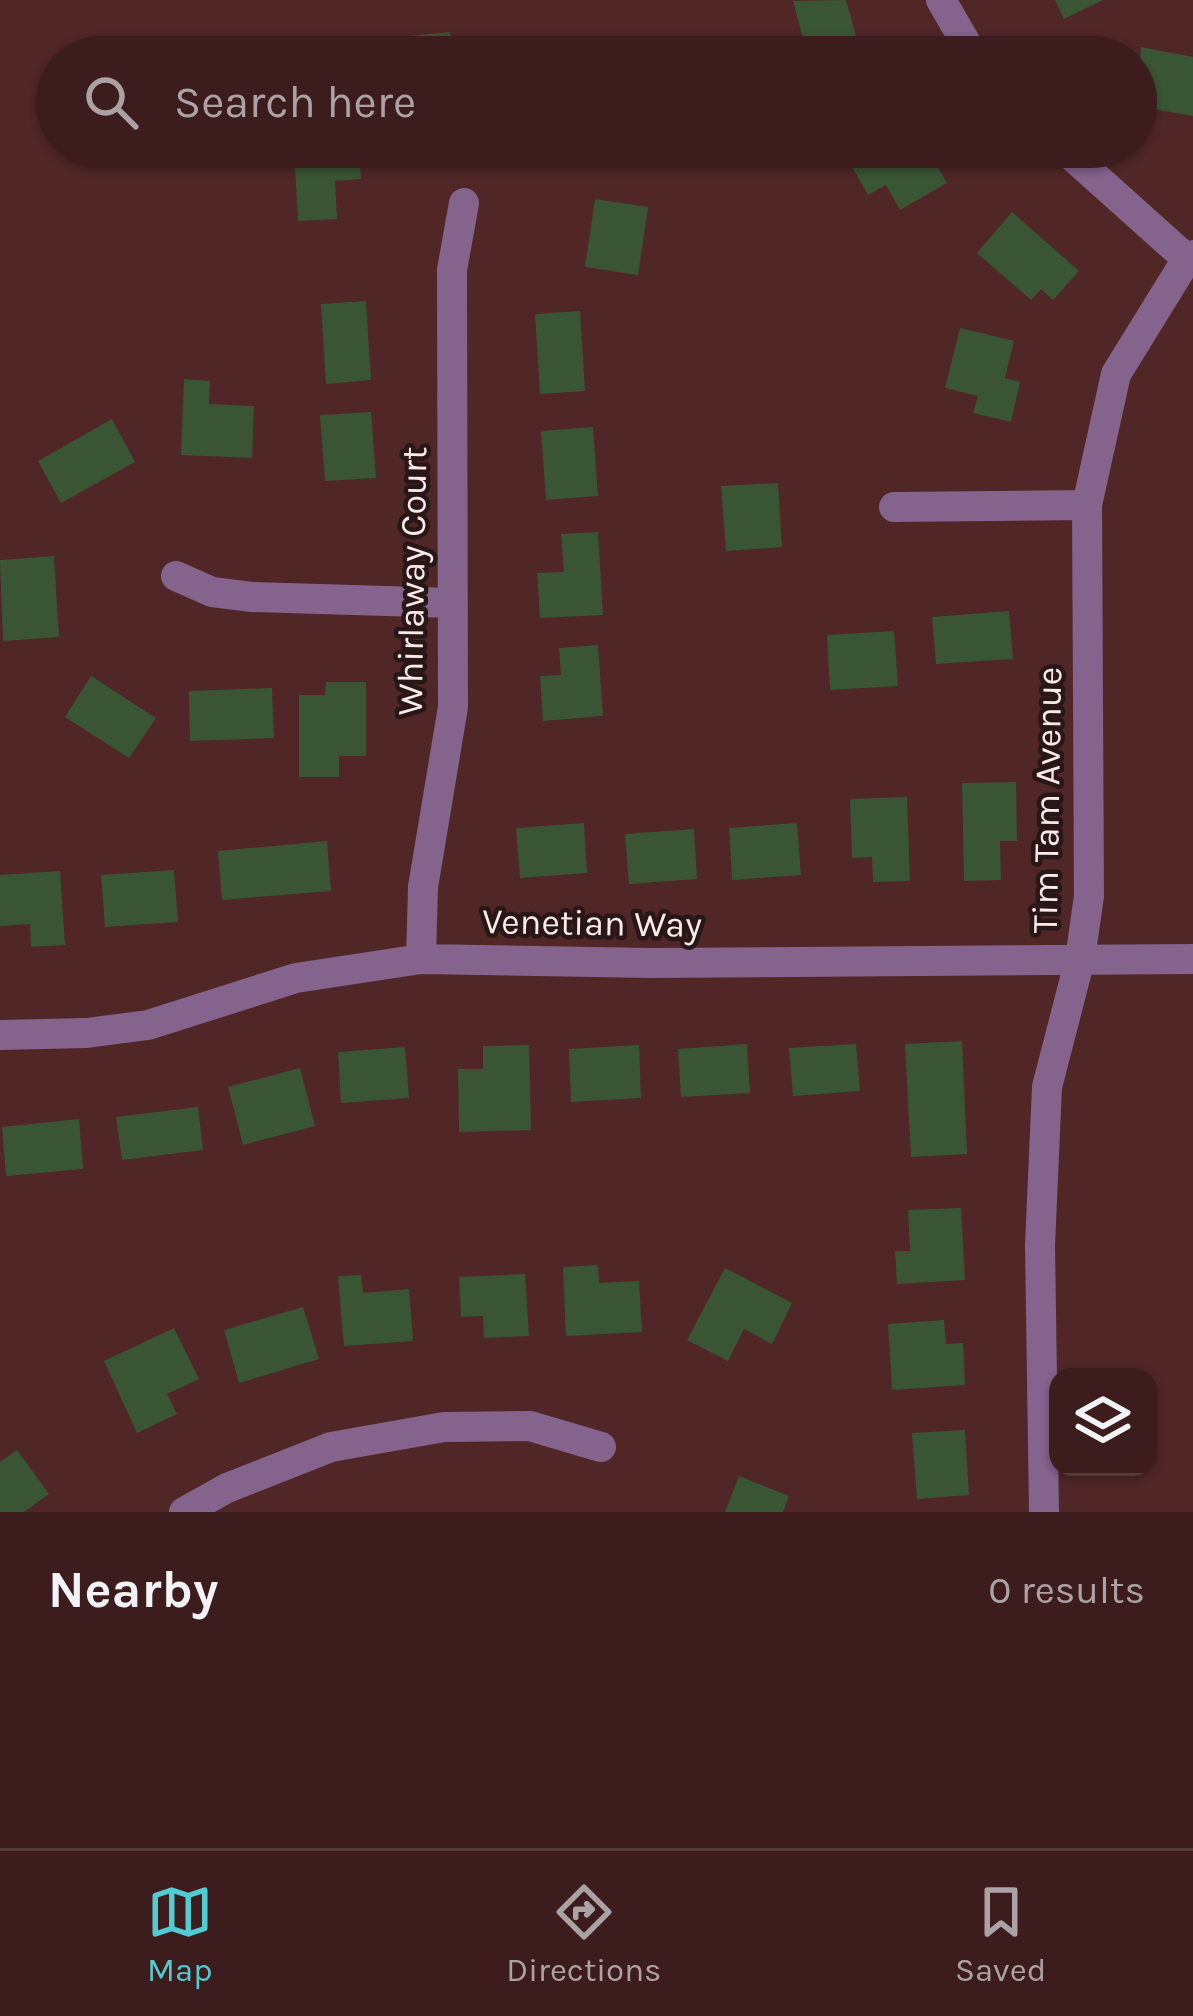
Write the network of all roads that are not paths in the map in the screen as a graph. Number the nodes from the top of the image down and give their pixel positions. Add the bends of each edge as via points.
1 (941, 0) edge
2 (962, 36) edge
3 (1086, 168) edge
4 (464, 202) dead end
5 (1190, 257) edge
6 (1087, 505) junction
7 (894, 507) dead end
8 (176, 576) dead end
9 (452, 603) junction
10 (1080, 958) junction
11 (421, 959) junction
12 (1193, 959) edge
13 (0, 1035) edge
14 (601, 1447) dead end
15 (184, 1512) edge
16 (1044, 1512) edge

1 - 2 street
3 - 5 street
4 - 9 street, Whirlaway Court via 452,270
5 - 6 street, Tim Tam Avenue via 1116,374
6 - 7 street
6 - 10 street, Tim Tam Avenue via 1089,896
8 - 9 street via 252,597
9 - 11 street, Whirlaway Court via 453,707 423,887
10 - 11 street, Venetian Way
10 - 12 street, Venetian Way
10 - 16 street, Tim Tam Avenue via 1047,1087
11 - 13 street, Venetian Way via 296,978 148,1025
14 - 15 street via 530,1426 445,1426 331,1447

